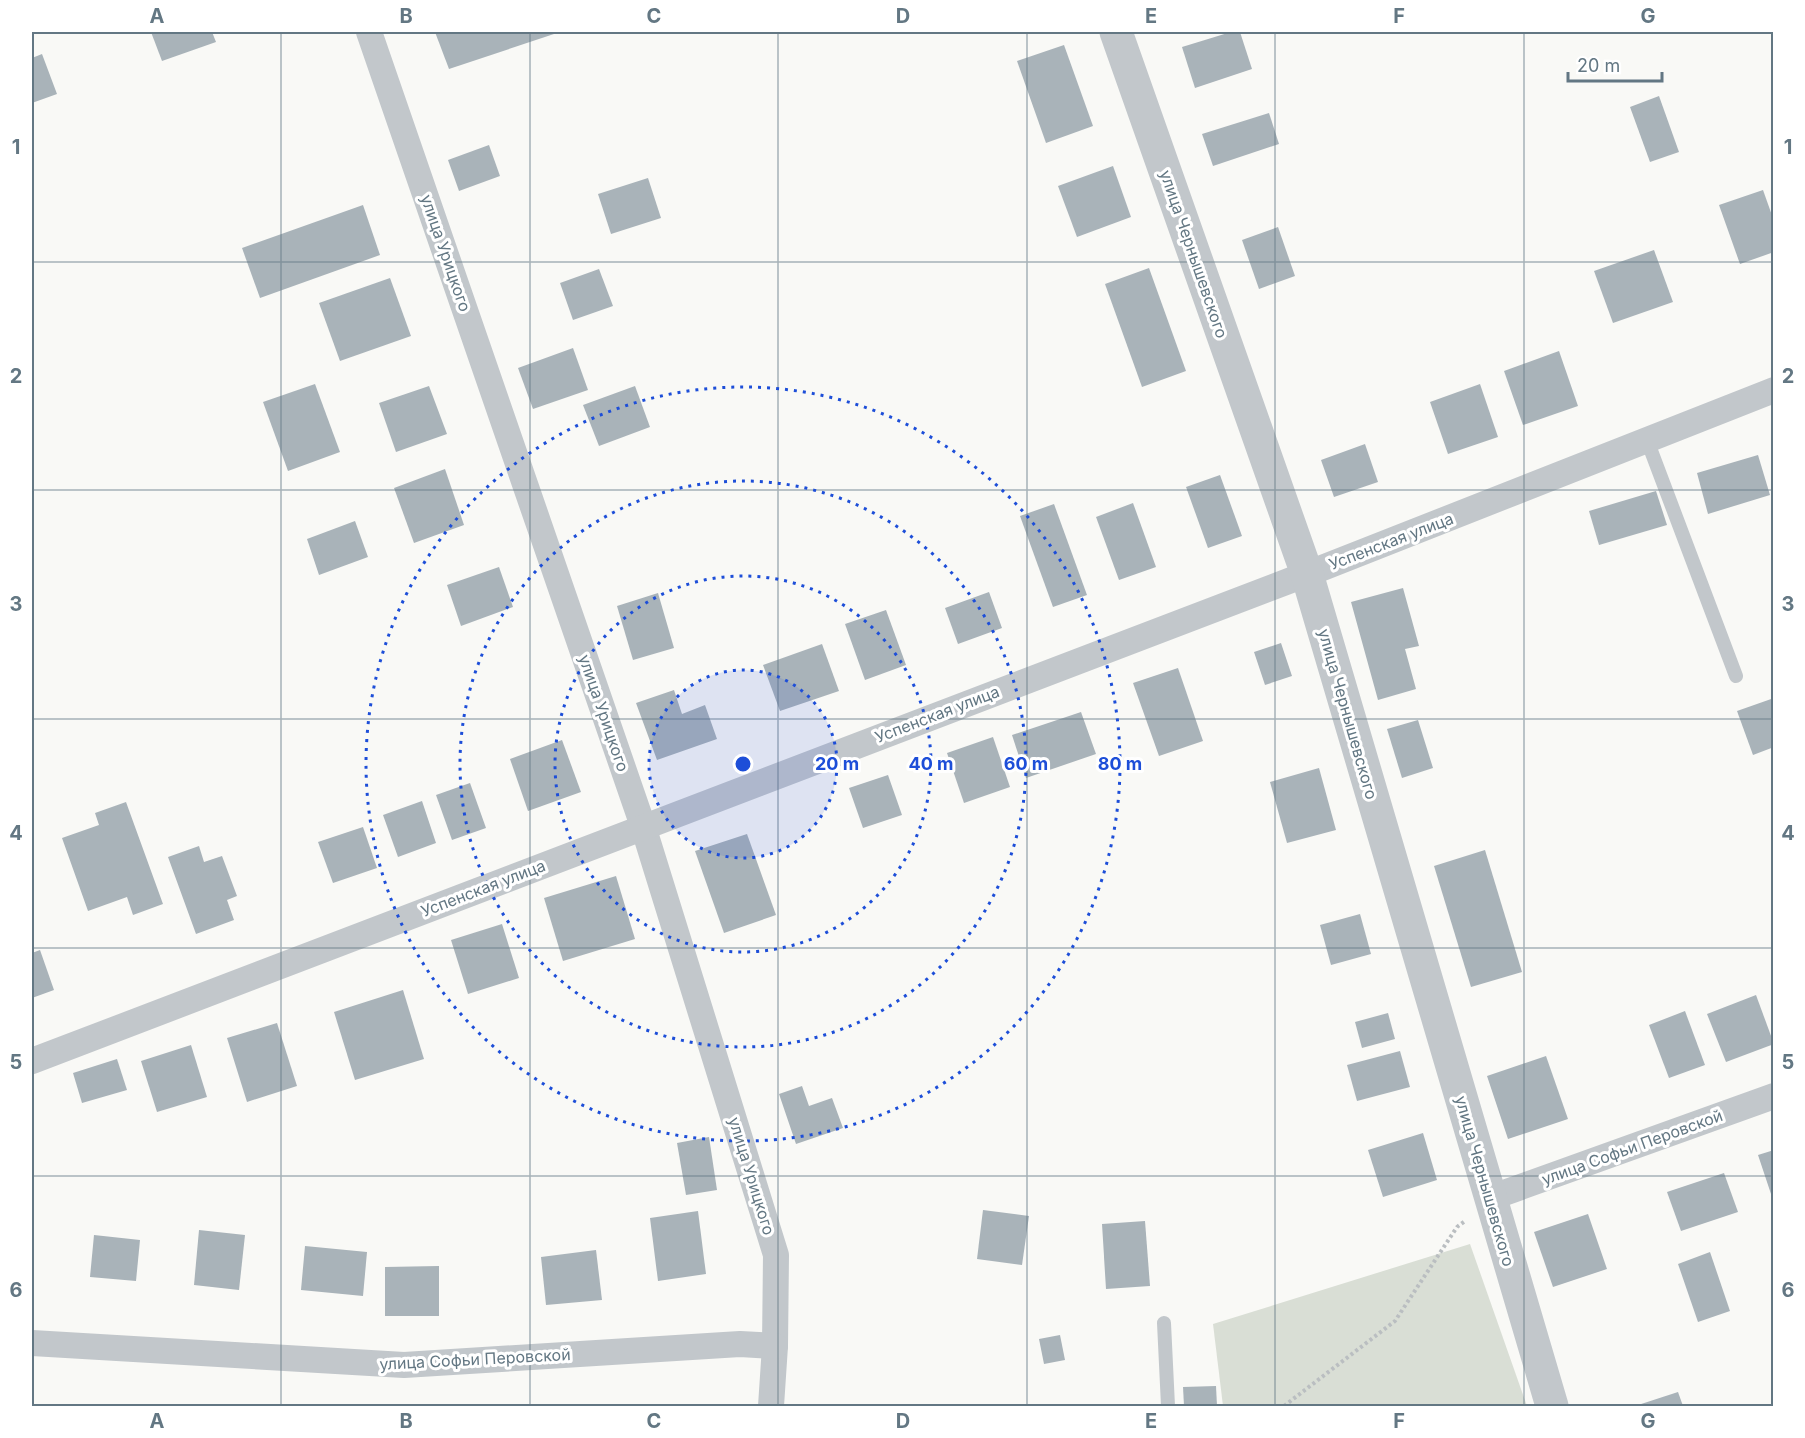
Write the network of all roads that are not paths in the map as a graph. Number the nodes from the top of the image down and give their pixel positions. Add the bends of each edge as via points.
1 (369, 32) edge
2 (1116, 32) edge
3 (1773, 390) edge
4 (1647, 440) junction
5 (1307, 574) junction
6 (1736, 676) dead end
7 (644, 826) junction
8 (32, 1061) edge
9 (1773, 1096) edge
10 (1490, 1198) junction
11 (1164, 1323) dead end
12 (32, 1343) edge
13 (776, 1346) junction
14 (771, 1407) edge
15 (1168, 1407) edge
16 (1552, 1407) edge

1 - 7 street, улица Урицкого
2 - 5 street, улица Чернышевского
3 - 4 street, Успенская улица
4 - 5 street, Успенская улица
4 - 6 lane
5 - 7 street, Успенская улица
5 - 10 street, улица Чернышевского
7 - 8 street, Успенская улица
7 - 13 street, улица Урицкого via 776,1255
9 - 10 street, улица Софьи Перовской
10 - 16 street, улица Чернышевского
11 - 15 lane
12 - 13 street, улица Софьи Перовской via 404,1365 729,1345
13 - 14 street, улица Урицкого

